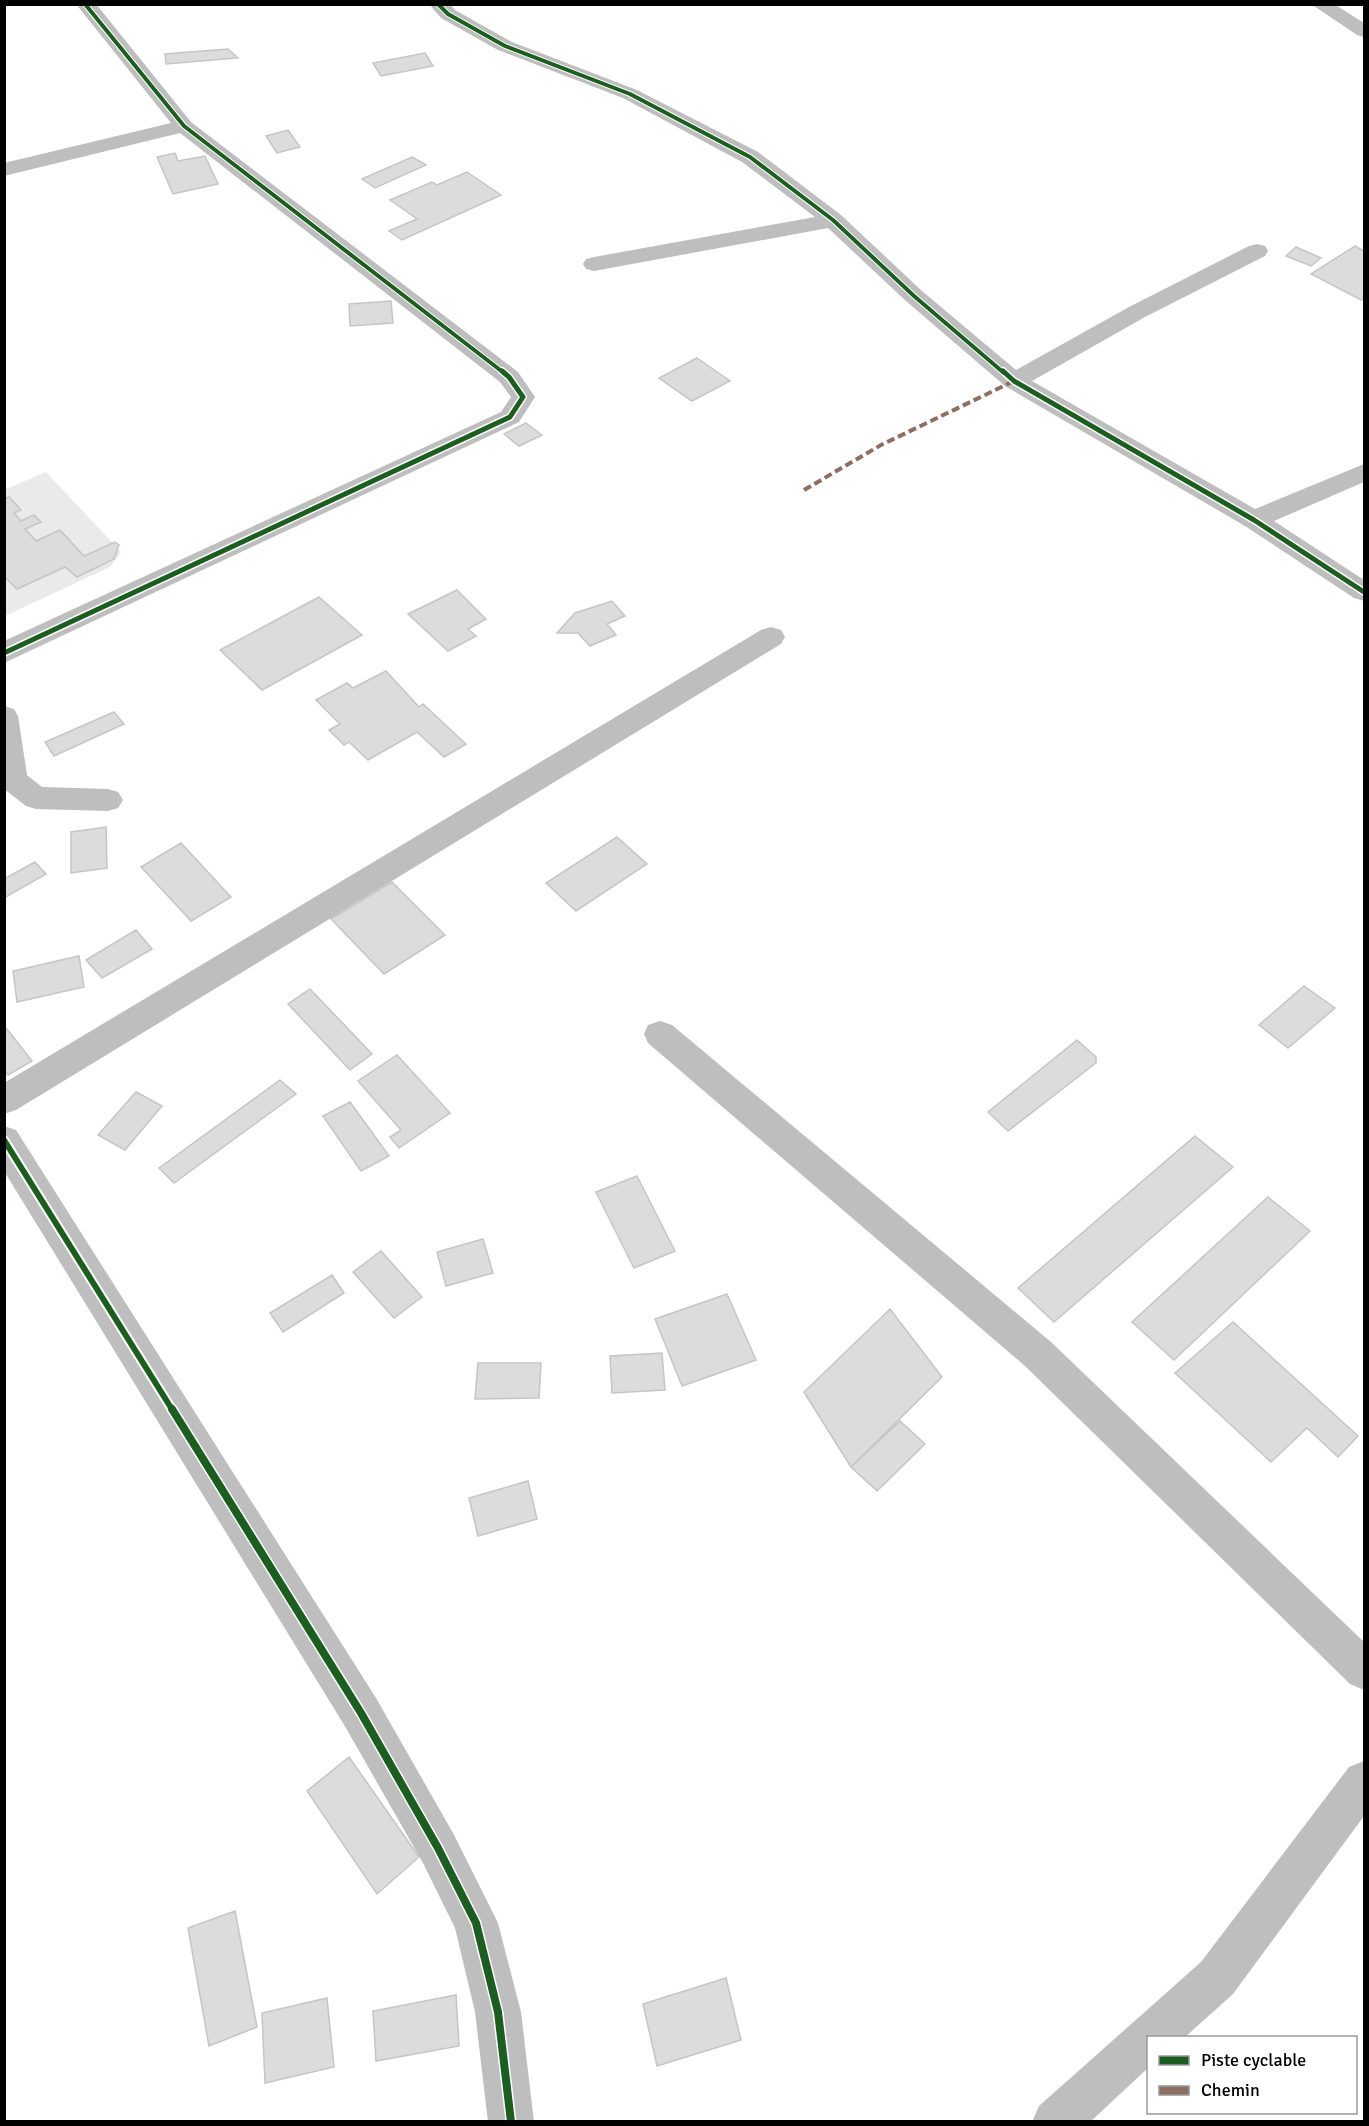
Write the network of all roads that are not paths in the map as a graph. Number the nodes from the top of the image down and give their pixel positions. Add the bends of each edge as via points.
1 (85, 4) edge
2 (438, 4) edge
3 (1320, 4) edge
4 (1365, 31) edge
5 (184, 126) junction
6 (4, 170) edge
7 (833, 220) junction
8 (1257, 251) dead end
9 (594, 264) dead end
10 (1014, 381) junction
11 (1365, 472) edge
12 (1254, 520) junction
13 (1365, 592) edge
14 (771, 637) dead end
15 (4, 653) edge
16 (4, 716) edge
17 (108, 800) dead end
18 (660, 1034) dead end
19 (4, 1100) edge
20 (4, 1140) edge
21 (1365, 1670) edge
22 (1365, 1782) edge
23 (1151, 2036) edge
24 (1147, 2040) edge
25 (511, 2121) edge
26 (1055, 2121) edge

1 - 5 street
2 - 7 street via 448,14 505,46 630,94 750,157
3 - 4 street
5 - 6 street
5 - 15 street via 509,377 522,397 510,417
7 - 9 street
7 - 10 street
8 - 10 street
10 - 12 street
11 - 12 street
12 - 13 street
14 - 19 street
16 - 17 street via 14,781 36,798
18 - 21 street via 1038,1354
20 - 25 street via 361,1713 438,1848 476,1923 498,2012
22 - 23 street via 1218,1978
24 - 26 street

